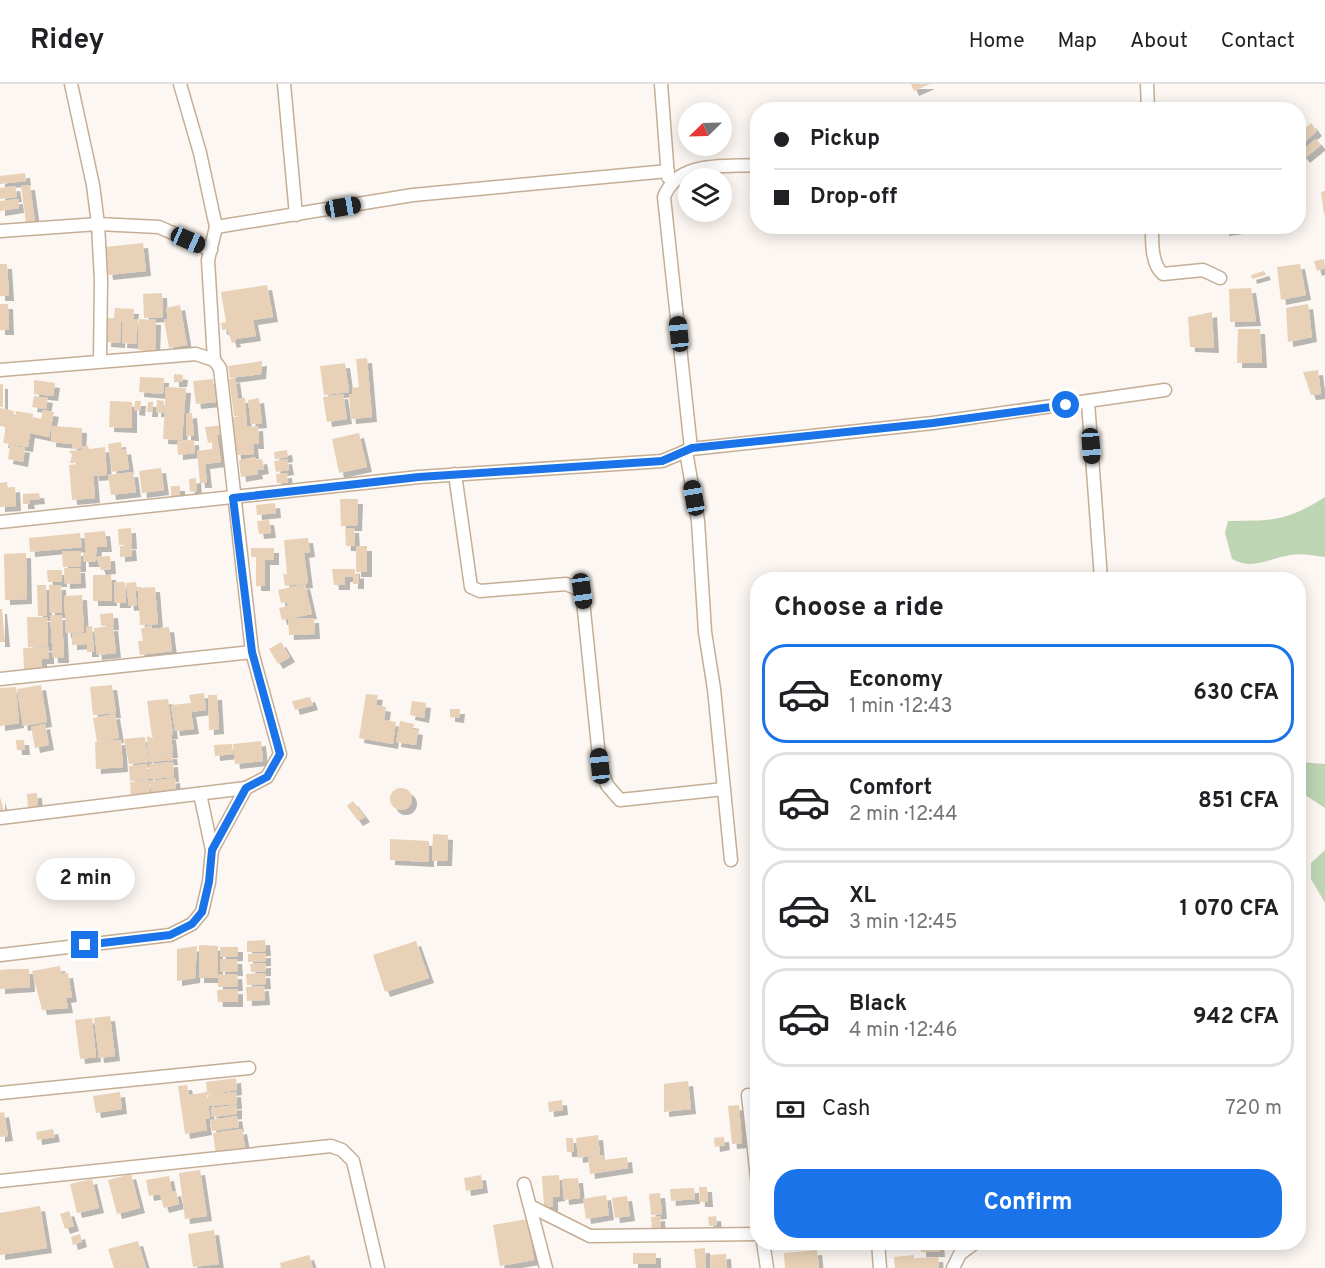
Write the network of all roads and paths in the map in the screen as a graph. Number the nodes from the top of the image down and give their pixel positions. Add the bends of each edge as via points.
1 (71, 84) edge
2 (180, 84) edge
3 (284, 84) edge
4 (661, 84) edge
5 (1147, 84) edge
6 (1148, 102) edge
7 (750, 165) edge
8 (668, 171) junction
9 (669, 184) junction
10 (296, 215) junction
11 (98, 224) junction
12 (216, 227) junction
13 (0, 231) edge
14 (1153, 234) edge
15 (211, 250) junction
16 (1220, 278) dead end
17 (100, 360) junction
18 (214, 360) junction
19 (0, 370) edge
20 (1165, 390) dead end
21 (1088, 402) junction
22 (689, 450) junction
23 (455, 474) junction
24 (233, 498) junction
25 (0, 522) edge
26 (1100, 572) edge
27 (252, 652) junction
28 (0, 680) edge
29 (246, 788) junction
30 (724, 789) junction
31 (200, 794) junction
32 (0, 818) edge
33 (212, 850) junction
34 (731, 860) dead end
35 (0, 955) edge
36 (249, 1068) dead end
37 (0, 1093) edge
38 (748, 1095) dead end
39 (750, 1113) edge
40 (0, 1181) edge
41 (524, 1184) dead end
42 (532, 1207) junction
43 (750, 1234) edge
44 (764, 1250) edge
45 (879, 1250) edge
46 (965, 1250) edge
47 (378, 1268) edge
48 (546, 1268) edge
49 (767, 1268) edge
50 (880, 1268) edge
51 (953, 1268) edge

1 - 11 street
2 - 12 street
3 - 10 street
4 - 8 street
5 - 6 street
7 - 9 street via 706,167 681,173
8 - 9 street
8 - 10 street via 413,195
9 - 22 street via 664,197
10 - 12 street
11 - 13 street
11 - 15 street via 159,226
11 - 17 street
12 - 15 street
14 - 16 street via 1154,256 1163,274 1203,270
15 - 18 street via 208,260
17 - 18 street via 196,354
17 - 19 street
18 - 24 street via 220,368
20 - 21 street
21 - 22 street
21 - 26 street
22 - 23 street via 662,461
22 - 30 street
23 - 24 street
23 - 30 street via 471,587 480,591 566,584 582,591 600,766 620,800
24 - 25 street
24 - 27 street
27 - 28 street
27 - 29 street via 280,754 267,777
29 - 31 street
29 - 33 street
30 - 34 street
31 - 32 street
31 - 33 street
33 - 35 street via 202,912 192,924 170,935
36 - 37 street
38 - 39 street
40 - 47 street via 331,1146 353,1161
41 - 42 street
42 - 43 street via 590,1236
42 - 48 street
44 - 49 street
45 - 50 street
46 - 51 street

